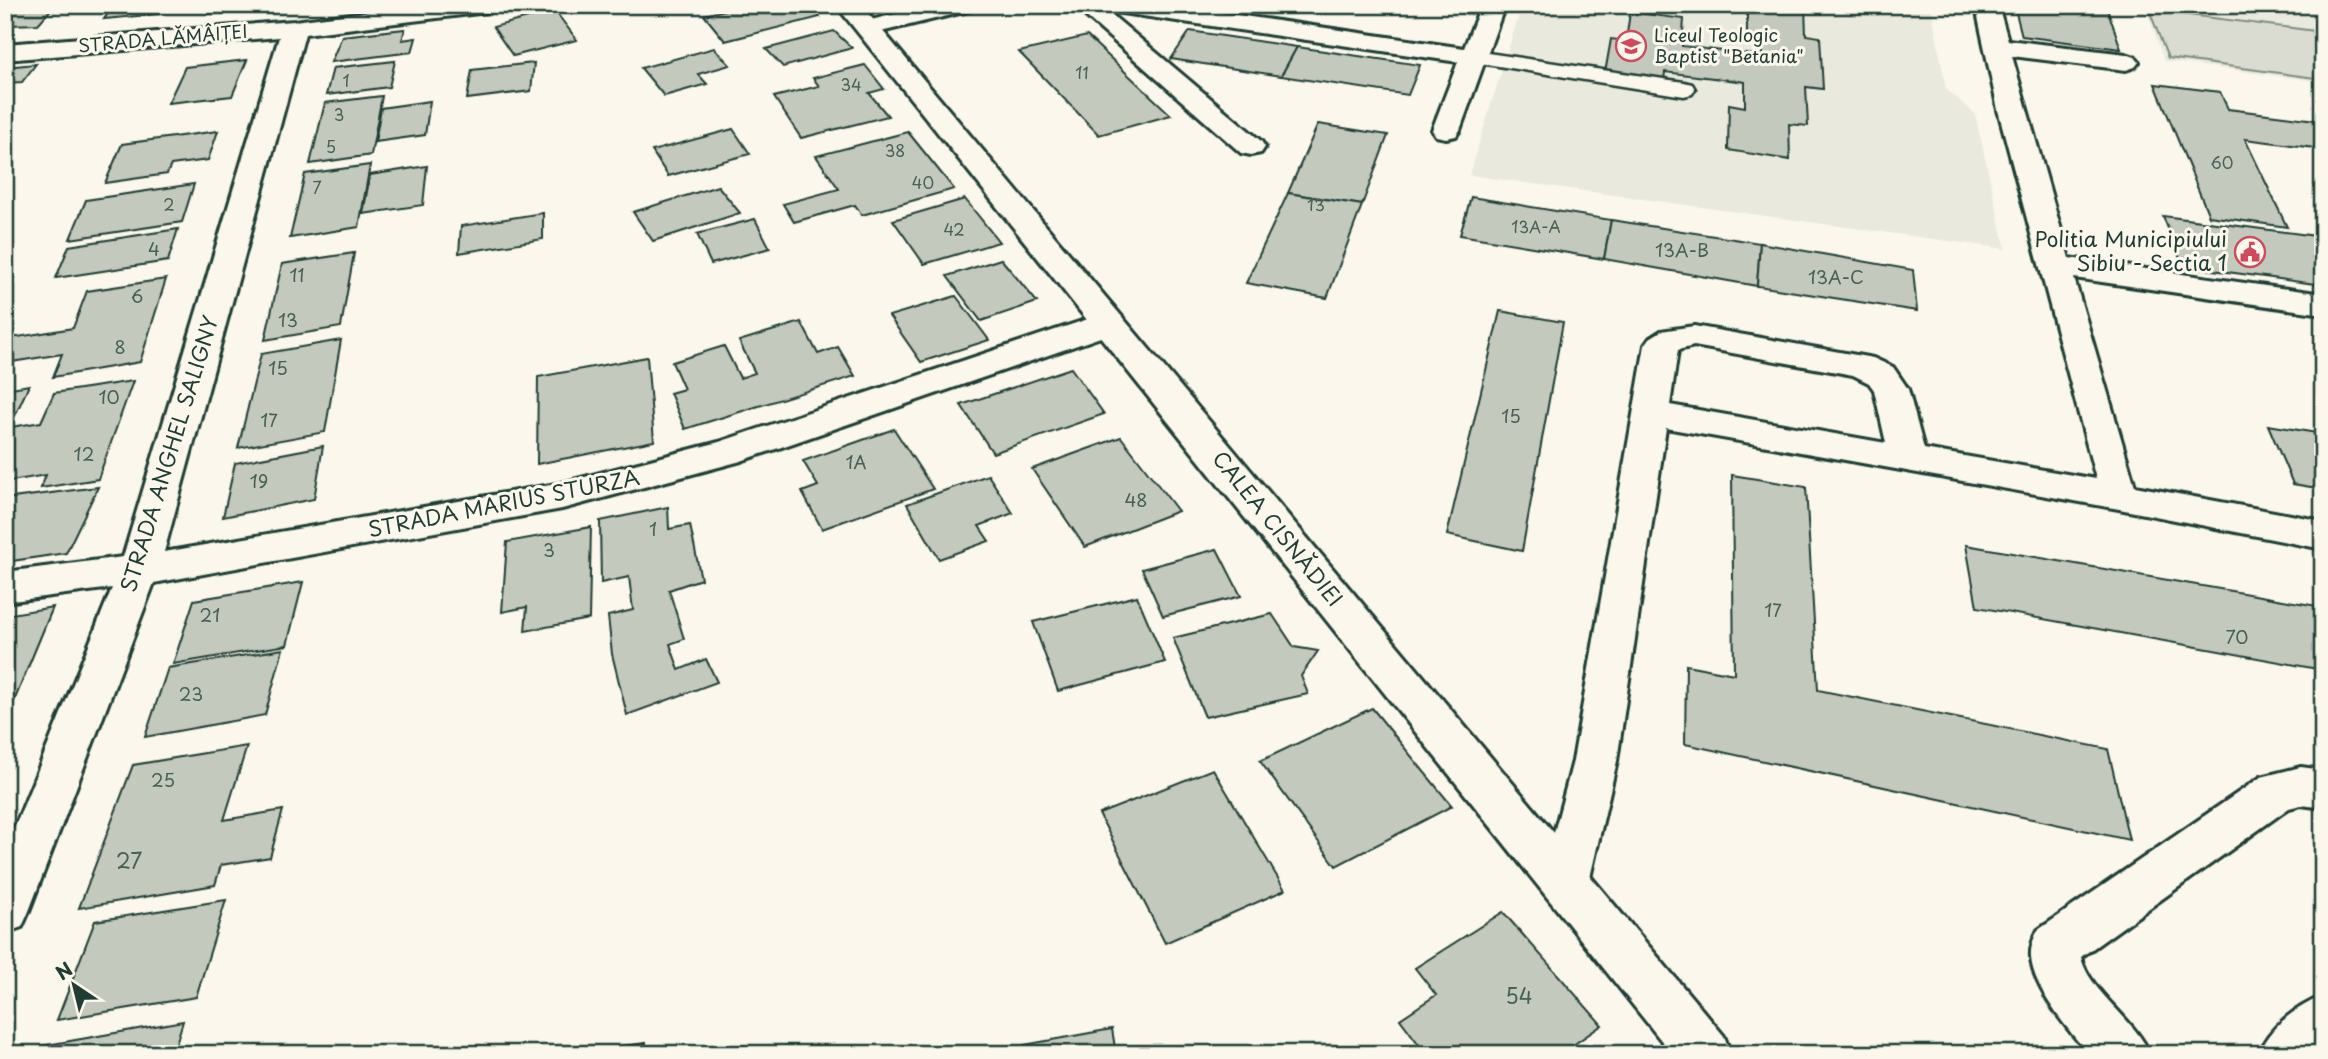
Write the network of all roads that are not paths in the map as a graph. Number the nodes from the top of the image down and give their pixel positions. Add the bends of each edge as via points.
1 (487, 5) edge
2 (963, 5) edge
3 (1085, 5) edge
4 (1115, 5) edge
5 (1184, 5) edge
6 (1493, 5) edge
7 (1988, 8) dead end
8 (858, 16) edge
9 (294, 28) junction
10 (1419, 34) dead end
11 (1997, 46) junction
12 (5, 52) edge
13 (1474, 57) junction
14 (2126, 62) dead end
15 (1684, 89) dead end
16 (1446, 130) dead end
17 (1251, 147) dead end
18 (2057, 266) junction
19 (2323, 304) edge
20 (1110, 323) junction
21 (1652, 414) junction
22 (1908, 459) junction
23 (2119, 496) junction
24 (2323, 536) edge
25 (139, 570) junction
26 (5, 587) edge
27 (2323, 789) edge
28 (1565, 882) junction
29 (5, 911) edge
30 (2323, 1021) edge
31 (1705, 1054) edge
32 (2124, 1054) edge
33 (2284, 1054) edge

1 - 9 street, STRADA LĂMÂIȚEI
2 - 8 street
3 - 17 street
4 - 13 street
5 - 10 street
6 - 13 street
7 - 11 street
8 - 20 street, CALEA CISNĂDIEI
9 - 12 street, STRADA LĂMÂIȚEI
9 - 25 street, STRADA ANGHEL SALIGNY
11 - 14 street
11 - 18 street
13 - 15 lane
13 - 16 street
18 - 19 street
18 - 23 street
20 - 25 street, STRADA MARIUS STURZA via 643,477 503,507
20 - 28 street, CALEA CISNĂDIEI
21 - 22 street
21 - 22 street via 1662,345 1673,338 1694,336 1861,366 1881,375 1891,389
21 - 28 street via 1595,761
22 - 23 street
23 - 24 street
25 - 26 street, STRADA MARIUS STURZA
25 - 29 street, STRADA ANGHEL SALIGNY
27 - 32 street via 2301,786 2277,791 2056,946 2054,957 2062,979
28 - 31 street, CALEA CISNĂDIEI
30 - 33 street

